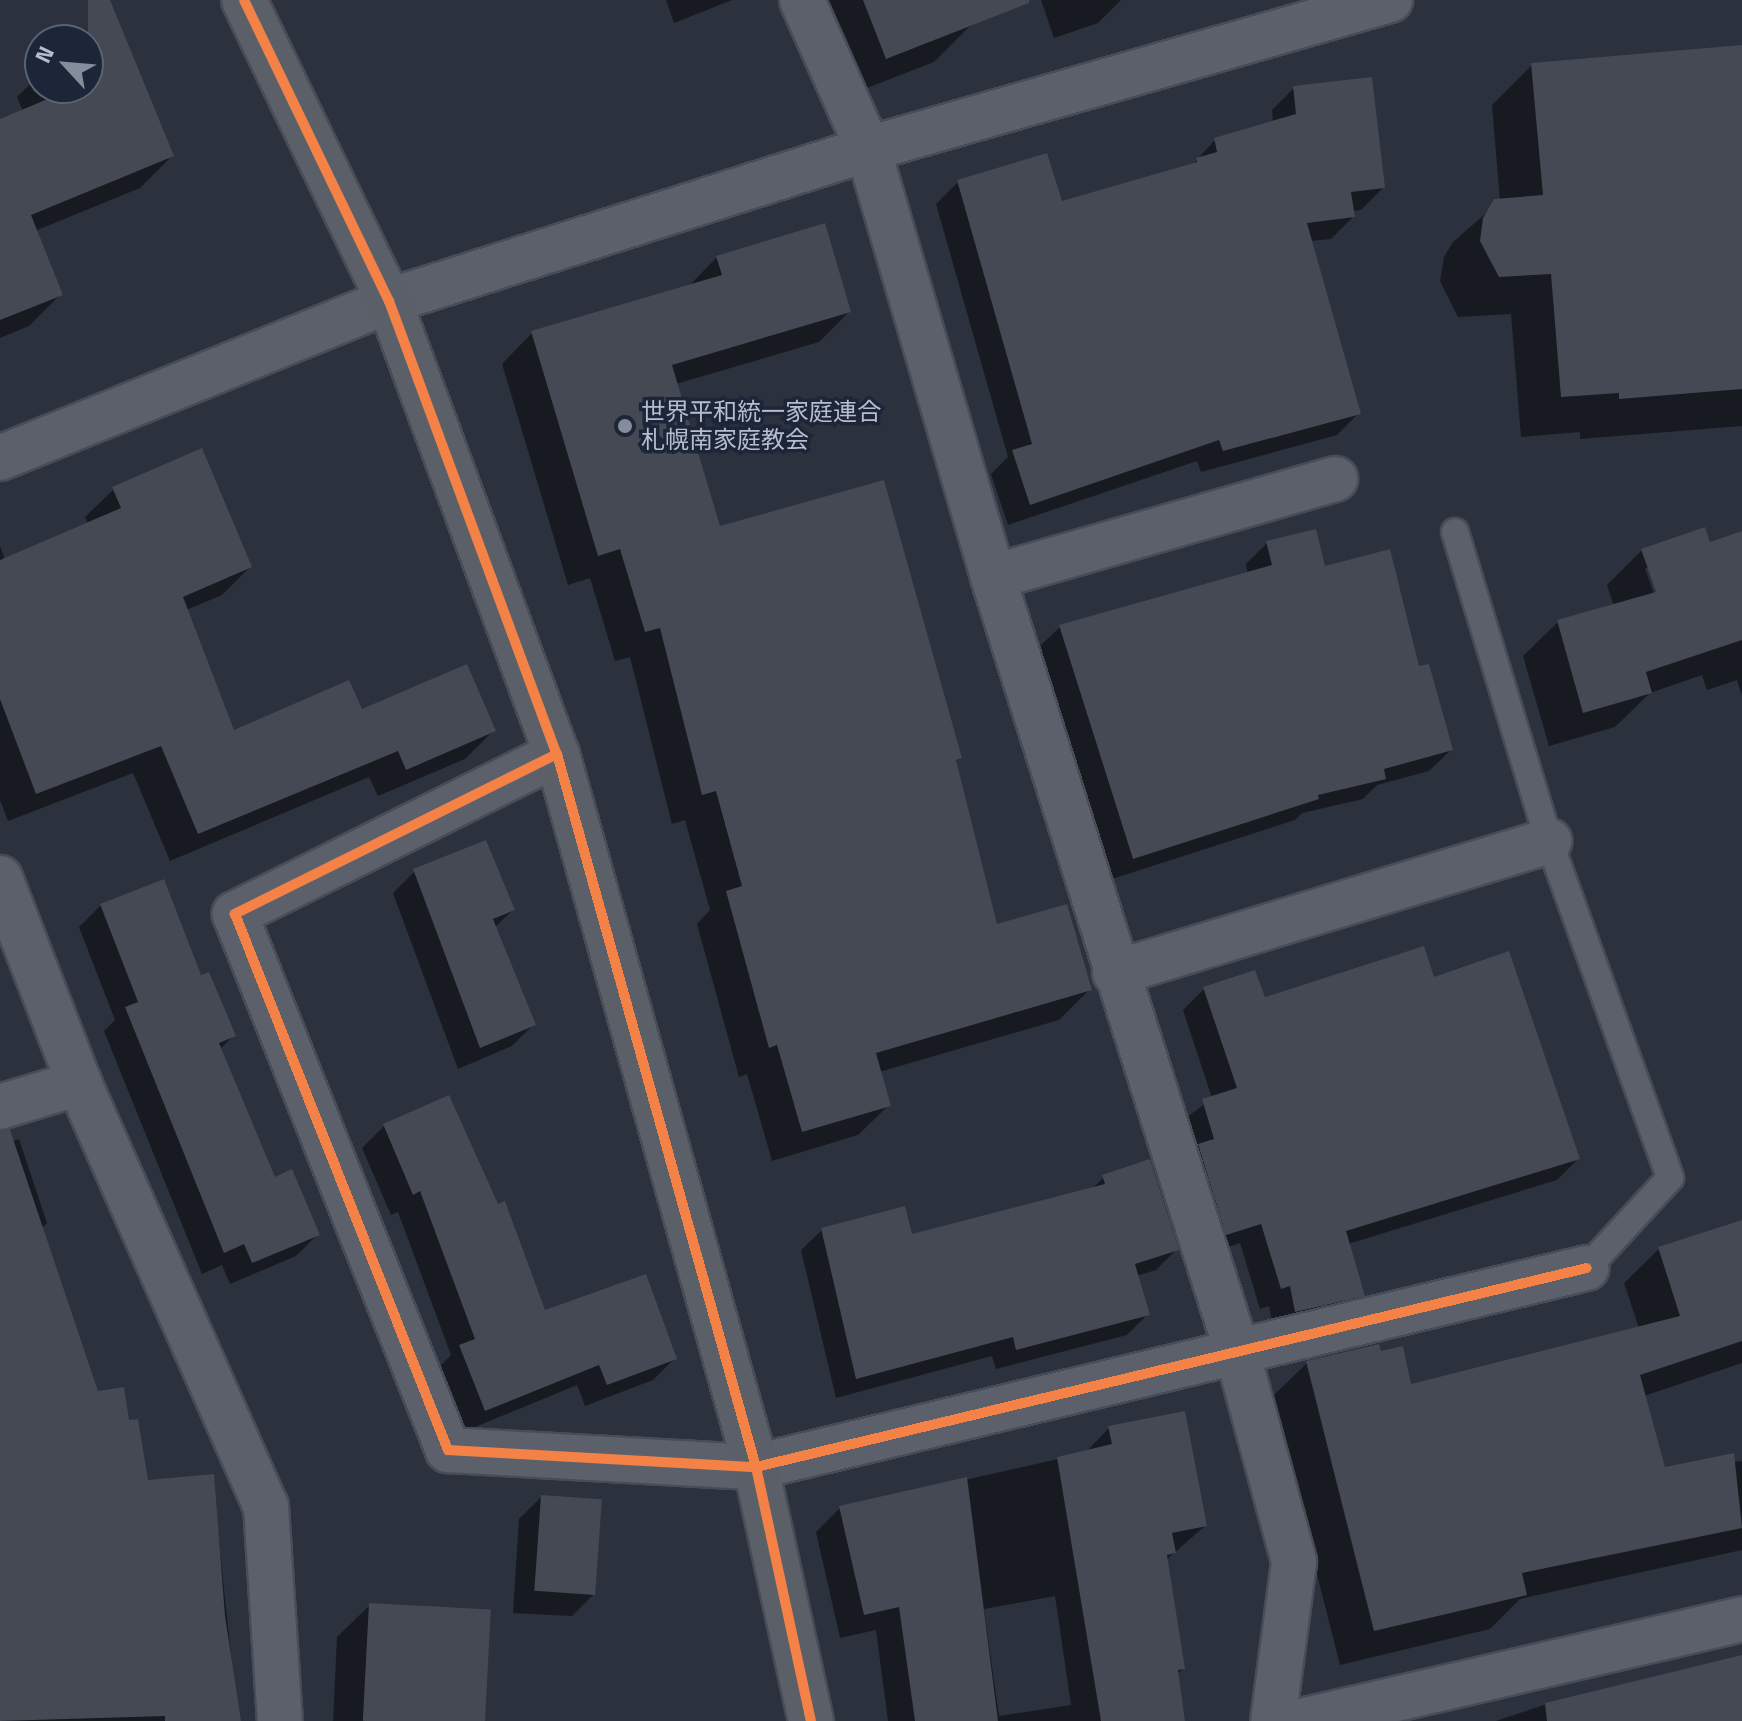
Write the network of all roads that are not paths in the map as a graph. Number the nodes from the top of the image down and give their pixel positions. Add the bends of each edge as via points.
1 (244, 0) edge
2 (802, 0) edge
3 (1362, 4) edge
4 (868, 149) junction
5 (389, 301) junction
6 (0, 458) edge
7 (1335, 479) dead end
8 (1455, 532) dead end
9 (993, 577) junction
10 (557, 754) junction
11 (1549, 841) junction
12 (0, 878) edge
13 (1115, 973) junction
14 (79, 1083) junction
15 (0, 1107) edge
16 (1587, 1268) joint
17 (1236, 1348) junction
18 (756, 1467) junction
19 (1742, 1619) edge
20 (280, 1721) edge
21 (811, 1721) edge
22 (1273, 1721) edge
23 (1301, 1721) edge

1 - 5 street
2 - 4 street
3 - 4 street
4 - 5 street
4 - 9 street
5 - 6 street
5 - 10 street
7 - 9 street
8 - 11 lane
9 - 13 street
10 - 18 street
10 - 18 street via 235,914 448,1450
11 - 13 street
11 - 16 lane via 1670,1178
12 - 14 street
13 - 17 street
14 - 15 street
14 - 20 street via 266,1506
16 - 17 street
17 - 18 street
17 - 22 street via 1294,1562
18 - 21 street
19 - 23 street

